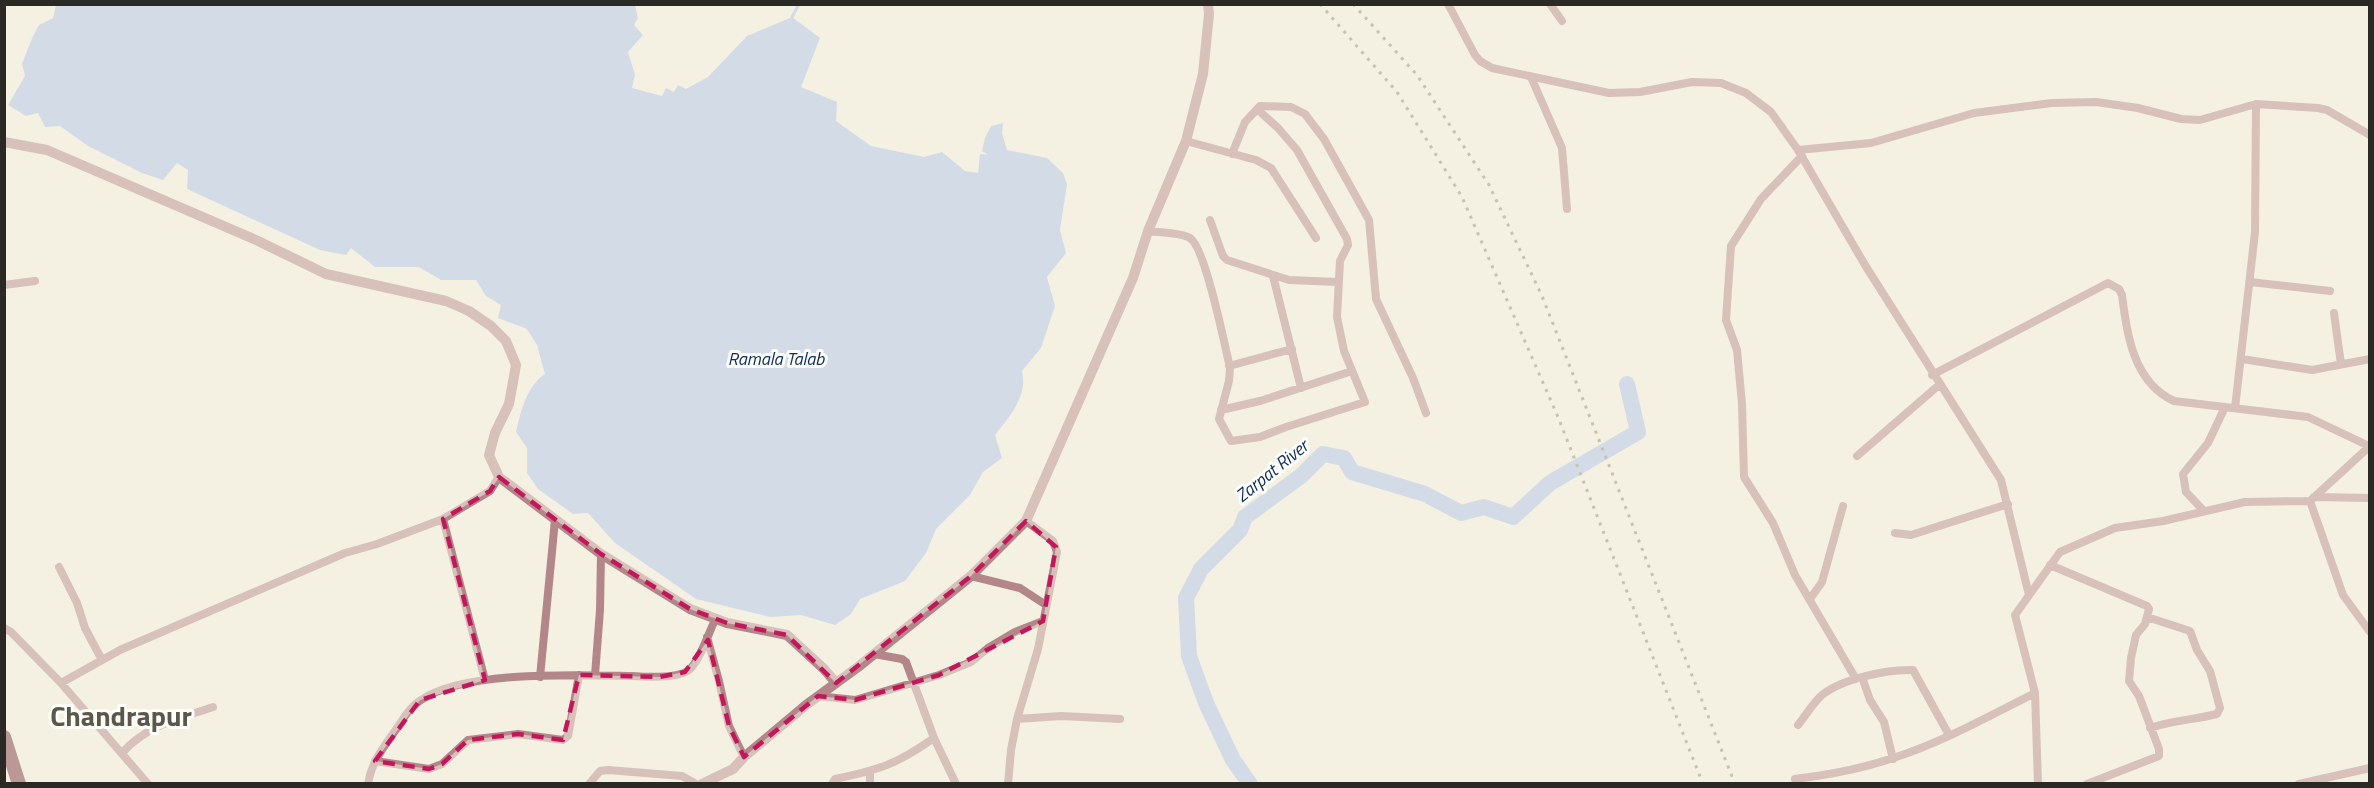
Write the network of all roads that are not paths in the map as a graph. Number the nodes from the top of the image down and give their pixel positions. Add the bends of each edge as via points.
1 (1208, 4) edge
2 (1448, 4) edge
3 (1550, 4) edge
4 (1562, 21) dead end
5 (1531, 77) junction
6 (2256, 104) junction
7 (1257, 109) junction
8 (2370, 135) edge
9 (1186, 141) junction
10 (4, 142) edge
11 (1800, 153) junction
12 (1232, 154) junction
13 (1567, 209) dead end
14 (1210, 220) dead end
15 (1148, 231) junction
16 (1316, 238) dead end
17 (1273, 276) junction
18 (35, 281) dead end
19 (1338, 282) junction
20 (2250, 282) junction
21 (4, 285) edge
22 (2330, 291) dead end
23 (2334, 313) dead end
24 (1292, 349) junction
25 (2242, 359) junction
26 (2370, 359) edge
27 (2341, 364) junction
28 (1229, 366) junction
29 (1352, 371) junction
30 (1932, 375) junction
31 (1939, 385) junction
32 (1301, 388) junction
33 (2225, 407) junction
34 (2235, 408) junction
35 (1221, 410) junction
36 (1426, 413) dead end
37 (2369, 446) edge
38 (1857, 456) dead end
39 (499, 477) junction
40 (2370, 498) edge
41 (2312, 499) junction
42 (2008, 504) junction
43 (1843, 506) dead end
44 (2204, 512) junction
45 (443, 519) junction
46 (555, 520) junction
47 (1026, 521) junction
48 (1895, 533) dead end
49 (601, 554) junction
50 (2050, 565) junction
51 (59, 567) dead end
52 (971, 576) junction
53 (2029, 595) junction
54 (1810, 599) junction
55 (1046, 605) junction
56 (2147, 617) junction
57 (715, 620) junction
58 (1043, 621) junction
59 (4, 628) edge
60 (2370, 632) edge
61 (707, 637) junction
62 (874, 654) junction
63 (102, 660) junction
64 (579, 675) junction
65 (594, 675) junction
66 (540, 677) junction
67 (1859, 678) junction
68 (484, 680) junction
69 (61, 683) junction
70 (836, 683) junction
71 (915, 683) junction
72 (2036, 693) junction
73 (818, 696) junction
74 (213, 707) dead end
75 (1017, 719) junction
76 (1120, 719) dead end
77 (1798, 725) dead end
78 (2150, 728) junction
79 (1949, 735) junction
80 (4, 737) edge
81 (934, 738) junction
82 (123, 752) junction
83 (744, 756) junction
84 (8, 757) edge
85 (1893, 759) junction
86 (375, 761) junction
87 (2370, 768) edge
88 (870, 772) junction
89 (721, 779) edge
90 (1795, 779) dead end
91 (18, 783) edge
92 (148, 783) edge
93 (368, 783) edge
94 (590, 783) edge
95 (696, 783) edge
96 (702, 783) edge
97 (832, 783) edge
98 (870, 783) edge
99 (956, 783) edge
100 (1008, 783) edge
101 (2038, 783) edge
102 (2087, 783) edge
103 (2300, 783) edge

1 - 9 street via 1203,74
2 - 5 street via 1480,61 1492,68
3 - 4 street
5 - 11 street via 1617,93 1692,82 1732,86 1765,107
5 - 13 street via 1562,148
6 - 8 street via 2327,110
6 - 11 street via 2191,120 2096,102 2052,103 1974,113 1871,142
6 - 20 street via 2255,231
7 - 12 street via 1243,126
7 - 19 street via 1298,150 1347,239 1340,257
7 - 36 street via 1291,107 1305,114 1324,139 1371,227 1376,299
9 - 12 street
9 - 15 street
10 - 39 street via 46,150 326,274 446,301 469,311 506,341 516,365 509,404 489,455
11 - 30 street
11 - 54 street via 1761,199 1731,246 1726,320 1737,350 1744,477 1773,523 1792,570
12 - 16 street via 1271,168
14 - 17 street via 1225,258
15 - 28 street via 1187,236 1195,243 1211,286
15 - 47 street via 1133,278
17 - 19 street
17 - 24 street
18 - 21 street
19 - 29 street via 1337,320
20 - 22 street
20 - 25 street
23 - 27 street
24 - 28 street
24 - 32 street
25 - 27 street via 2305,370
25 - 34 street
26 - 27 street
28 - 35 street
29 - 32 street
29 - 35 street via 1364,404 1260,437 1231,441 1220,421
30 - 31 street
30 - 33 street via 2108,283 2122,295 2128,342 2146,378 2174,401
31 - 38 street
31 - 42 street via 1996,471
32 - 35 street
33 - 34 street
33 - 44 street via 2208,443 2183,474 2186,492
34 - 37 street via 2308,417
37 - 41 street
39 - 45 street via 490,491
39 - 46 street
40 - 41 street
41 - 44 street via 2246,502
41 - 60 street via 2343,595
42 - 48 street via 1911,535
42 - 53 street
43 - 54 street via 1822,582
44 - 50 street via 2115,528 2060,552
45 - 63 street via 345,553
45 - 68 street
46 - 49 street
46 - 66 street
47 - 52 street
47 - 55 street via 1056,547
49 - 57 street via 690,609
49 - 65 street
50 - 53 street
50 - 56 street via 2147,606
51 - 63 street
52 - 55 street via 1020,588
52 - 62 street
53 - 72 street via 2014,615
54 - 67 street
55 - 58 street
56 - 78 street via 2136,635 2129,681 2139,696
56 - 78 street via 2190,632 2210,671 2220,708 2217,714
57 - 61 street
57 - 70 street via 786,635
58 - 71 street via 1003,639 971,662
58 - 75 street
59 - 69 street
61 - 65 street via 685,672 659,677
61 - 83 street via 729,726
62 - 70 street
62 - 71 street via 904,660
63 - 69 street
64 - 65 street
64 - 66 street
64 - 86 street via 568,736 563,740 519,734 468,741 442,764 429,769
66 - 68 street
67 - 77 street via 1824,693
67 - 79 street via 1912,670
67 - 85 street via 1884,722
68 - 86 street via 433,693 415,704
69 - 82 street
70 - 73 street
71 - 73 street via 855,700
71 - 81 street
72 - 79 street
72 - 101 street
73 - 83 street
74 - 82 street via 160,725
75 - 76 street
75 - 100 street
78 - 102 street via 2159,756
79 - 85 street
80 - 84 main road
81 - 88 street via 898,762
81 - 99 street
82 - 92 street
83 - 89 street
84 - 91 main road
85 - 90 street via 1840,773
86 - 93 street
87 - 103 street
88 - 97 street via 835,779
88 - 98 street
89 - 96 street
94 - 95 street via 600,771 608,770 682,776

